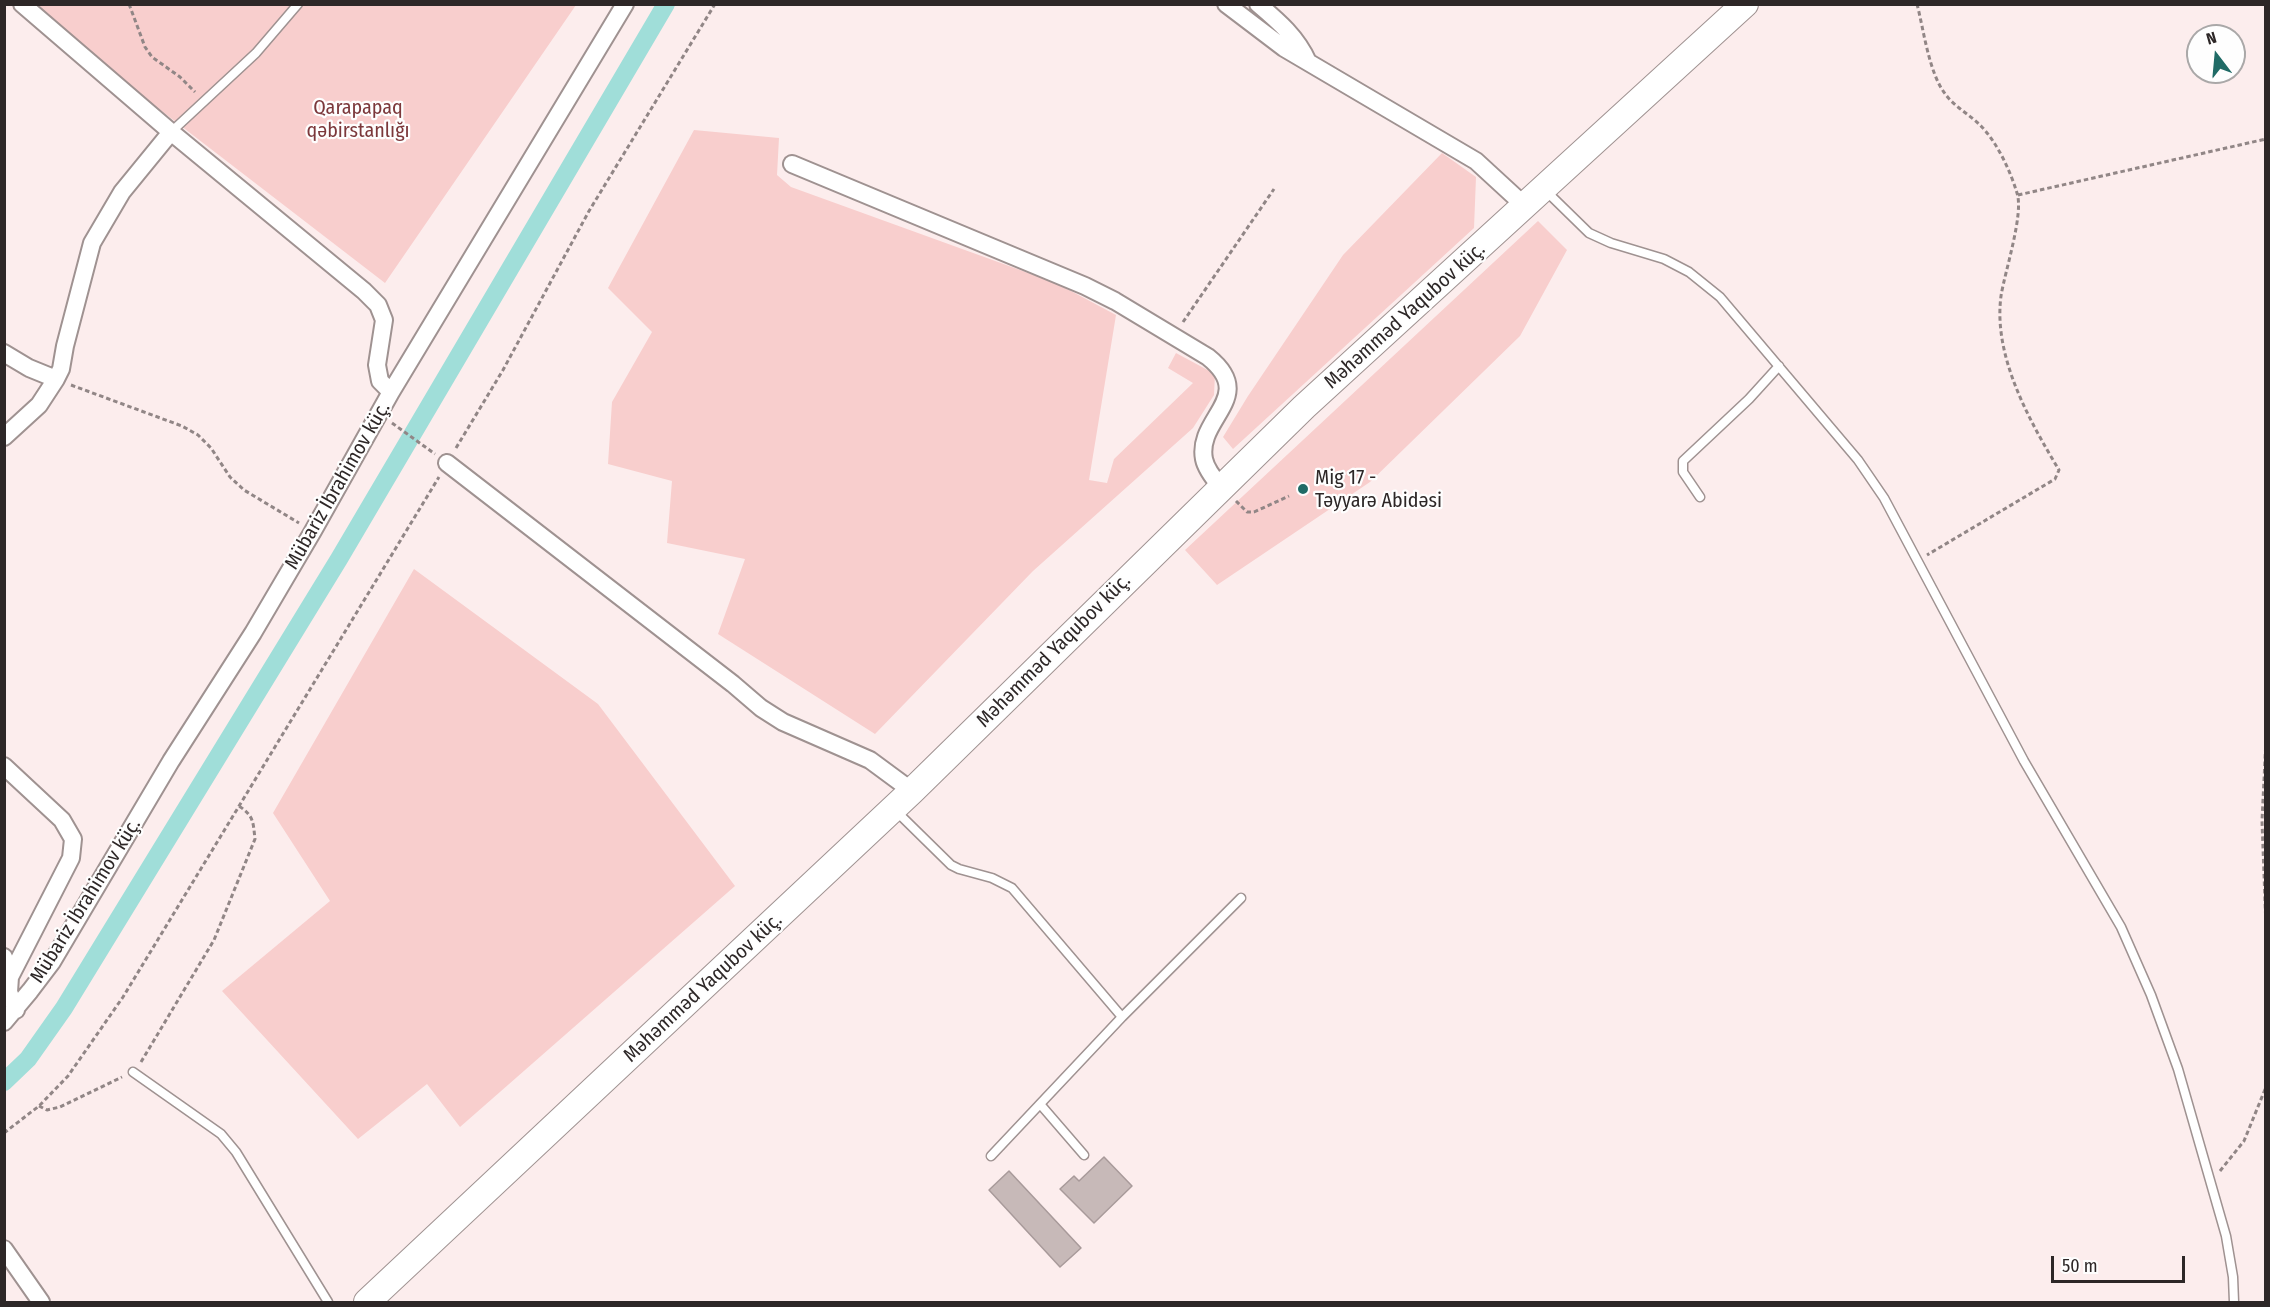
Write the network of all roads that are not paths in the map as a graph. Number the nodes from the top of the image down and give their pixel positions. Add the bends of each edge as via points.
1 (22, 4) edge
2 (298, 4) edge
3 (625, 4) edge
4 (1226, 4) edge
5 (1258, 4) edge
6 (1745, 4) edge
7 (1308, 62) junction
8 (171, 132) junction
9 (792, 164) dead end
10 (1545, 189) junction
11 (1526, 207) junction
12 (4, 353) edge
13 (1779, 366) junction
14 (56, 379) junction
15 (391, 392) junction
16 (4, 436) edge
17 (447, 463) road end
18 (1221, 487) junction
19 (1700, 497) dead end
20 (4, 766) edge
21 (912, 791) junction
22 (893, 809) junction
23 (1241, 898) dead end
24 (4, 957) edge
25 (10, 977) junction
26 (10, 1016) edge
27 (1122, 1017) junction
28 (133, 1072) road end
29 (1040, 1104) junction
30 (1084, 1155) dead end
31 (991, 1156) dead end
32 (4, 1249) edge
33 (41, 1302) edge
34 (328, 1302) edge
35 (367, 1302) edge
36 (2234, 1302) edge

1 - 8 street, Mübariz İbrahimov küç.
2 - 8 lane via 256,53
3 - 15 street
4 - 7 street via 1266,36
5 - 7 street via 1287,31
6 - 10 main road, Məhəmməd Yaqubov küç.
7 - 11 street via 1476,161
8 - 14 street via 122,192 92,243
8 - 15 street, Mübariz İbrahimov küç. via 378,305 384,320 377,365 380,381
9 - 18 street via 1085,286 1209,357 1228,379 1228,392 1204,443 1204,458
10 - 11 main road, Məhəmməd Yaqubov küç.
10 - 13 lane via 1590,233 1689,272 1720,297
11 - 18 main road, Məhəmməd Yaqubov küç.
12 - 14 street
13 - 19 lane via 1683,461 1683,472
13 - 36 lane via 1858,460 1884,498 2024,761 2121,927 2178,1069 2226,1236
14 - 16 street via 39,405
15 - 26 street, Mübariz İbrahimov küç. via 253,633 52,962
17 - 21 street via 761,708 783,722 870,760
18 - 21 main road, Məhəmməd Yaqubov küç.
20 - 25 street via 62,820 73,839 71,858
21 - 22 main road, Məhəmməd Yaqubov küç.
22 - 27 lane via 951,865 1012,888
22 - 35 main road, Məhəmməd Yaqubov küç.
23 - 27 lane
24 - 25 street
25 - 26 street
27 - 29 lane
28 - 34 lane via 221,1134
29 - 30 lane
29 - 31 lane
32 - 33 street

